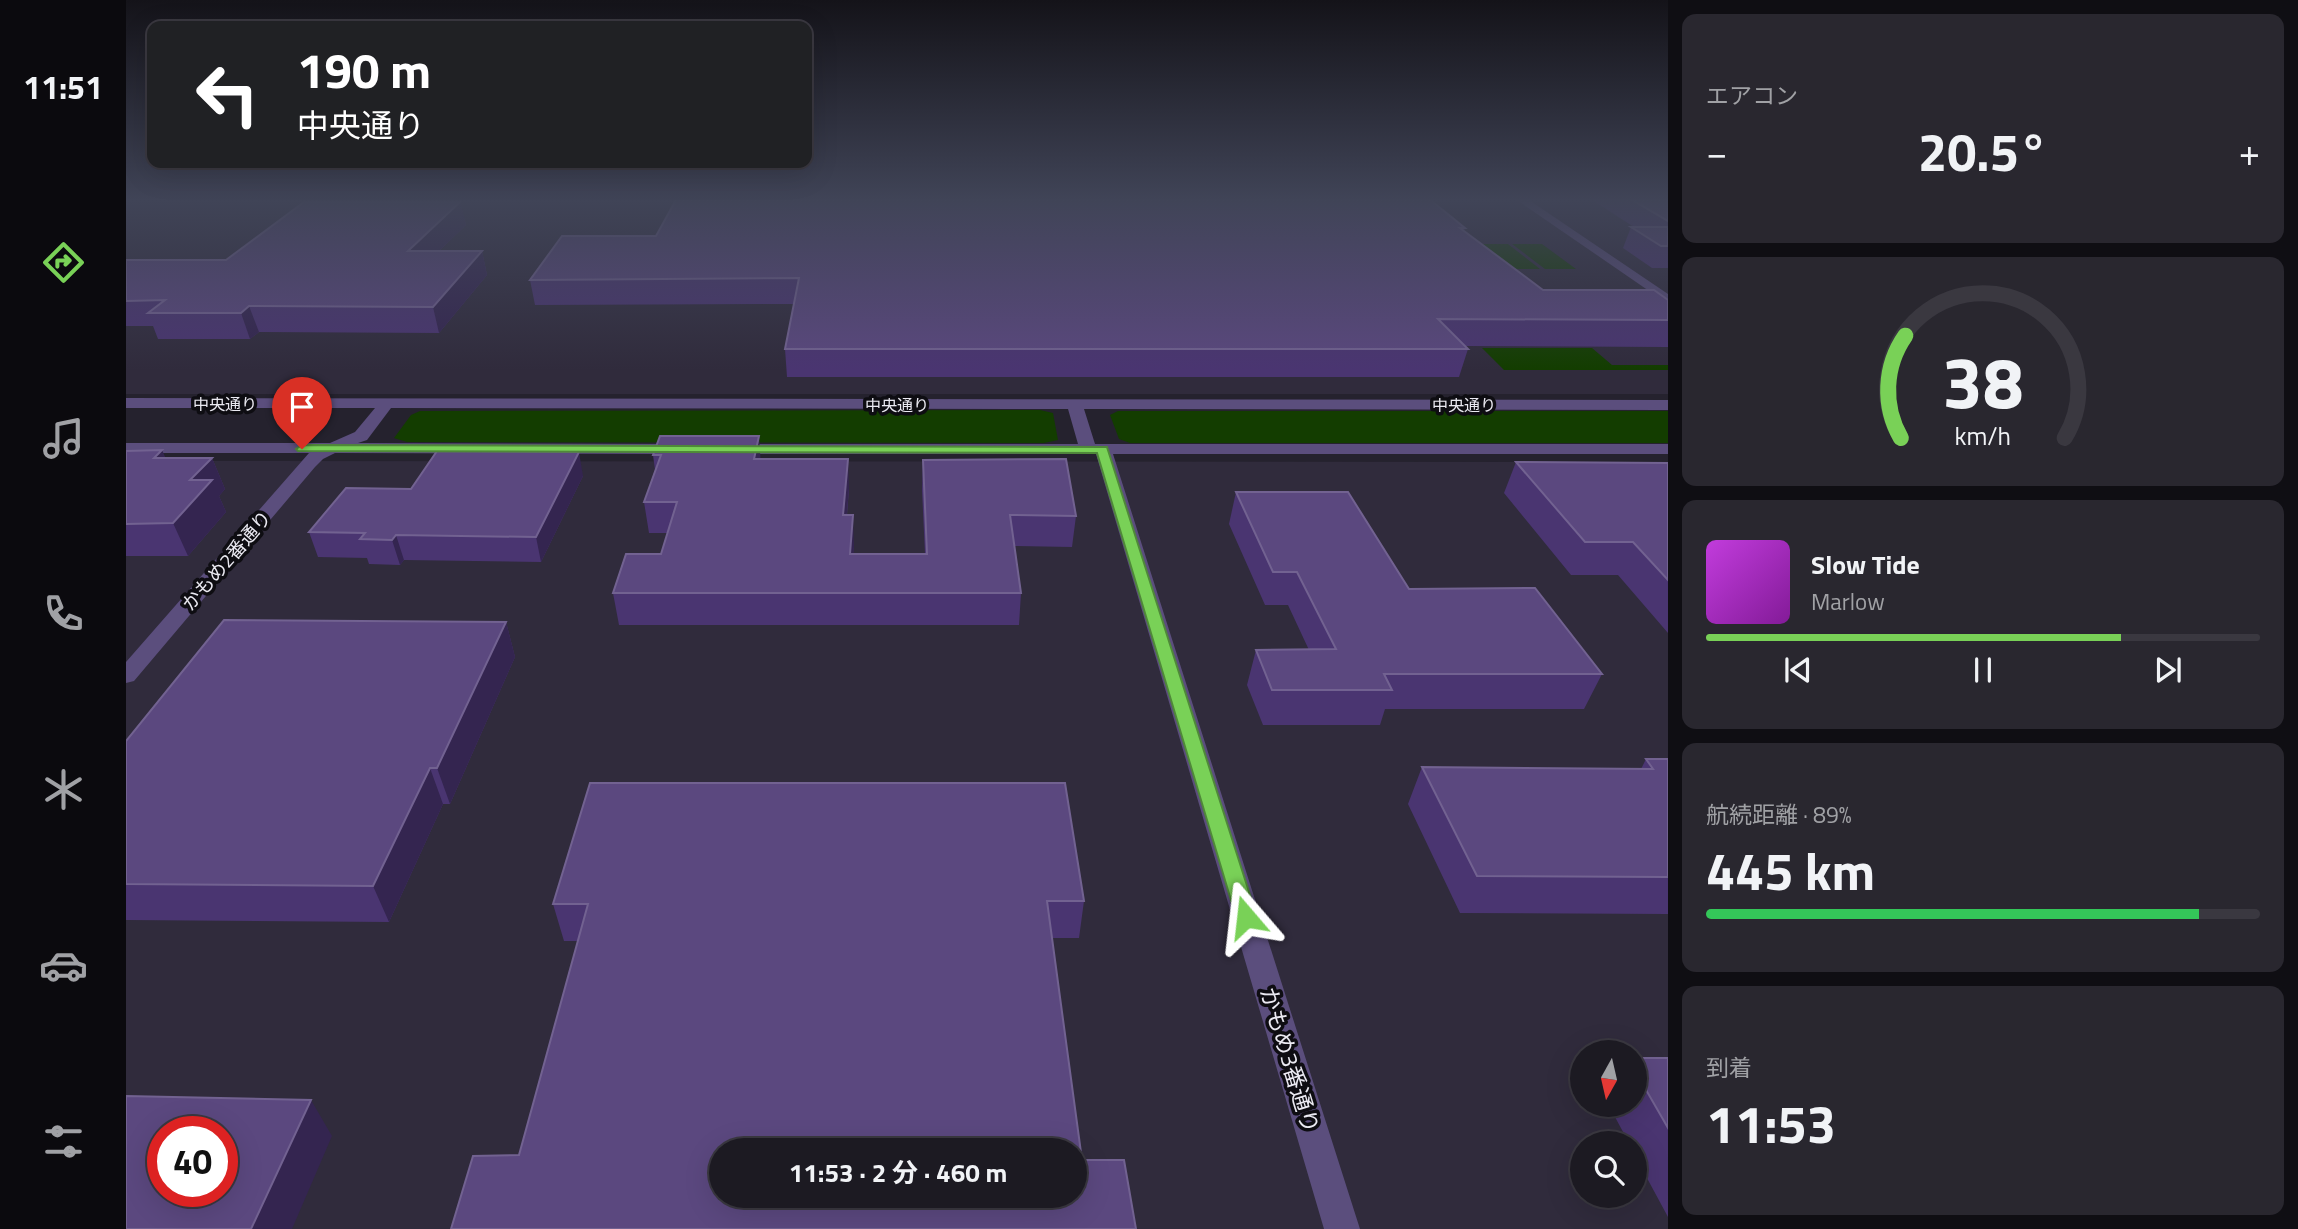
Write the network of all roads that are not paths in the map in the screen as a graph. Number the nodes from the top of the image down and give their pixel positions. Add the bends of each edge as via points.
1 (1603, 255) edge
2 (1668, 300) edge
3 (126, 403) edge
4 (386, 404) junction
5 (1075, 405) junction
6 (1668, 405) edge
7 (126, 448) edge
8 (330, 449) junction
9 (1096, 449) junction
10 (1668, 449) edge
11 (126, 676) edge
12 (1342, 1229) edge

1 - 2 street
3 - 4 street, 中央通り
4 - 5 street, 中央通り
4 - 8 street via 360,436
5 - 6 street, 中央通り
5 - 9 street, かもめ3番通り
7 - 8 street
8 - 9 street
8 - 11 street, かもめ2番通り via 309,463
9 - 10 street
9 - 12 street, かもめ3番通り

